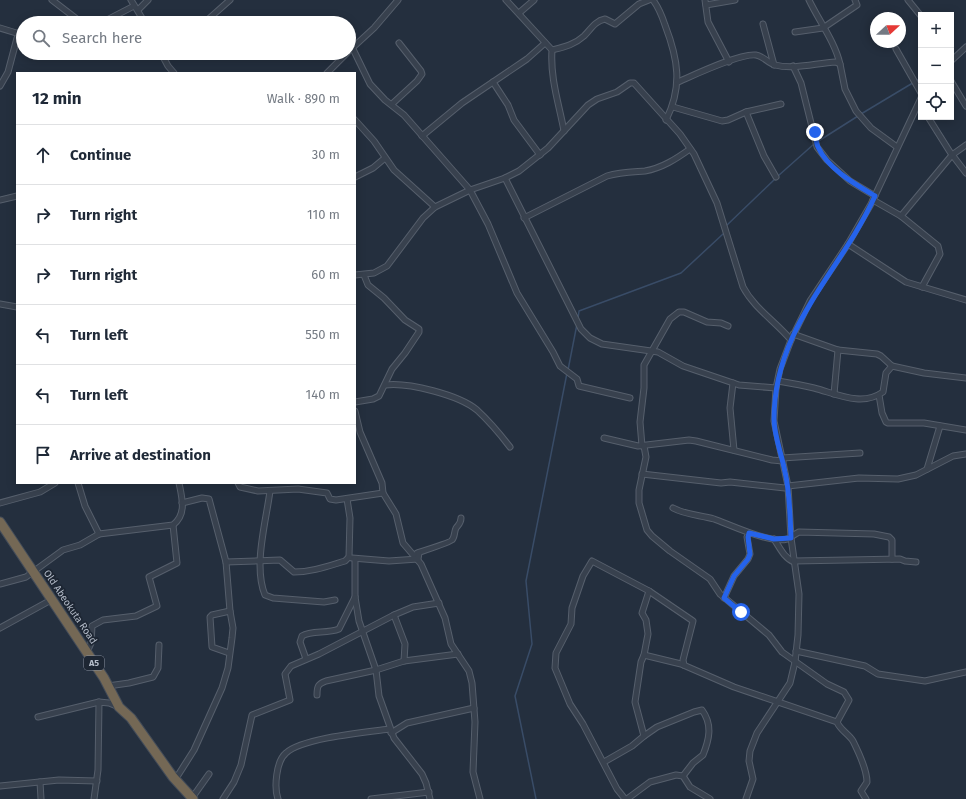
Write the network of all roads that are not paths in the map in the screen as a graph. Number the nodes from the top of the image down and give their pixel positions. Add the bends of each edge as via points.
1 (52, 0) edge
2 (131, 0) edge
3 (148, 0) edge
4 (230, 0) edge
5 (398, 0) edge
6 (506, 0) edge
7 (534, 0) edge
8 (649, 0) edge
9 (653, 0) edge
10 (735, 0) edge
11 (809, 0) edge
12 (856, 0) edge
13 (908, 0) edge
14 (706, 3) edge
15 (136, 8) junction
16 (918, 12) edge
17 (519, 13) junction
18 (73, 16) edge
19 (117, 16) edge
20 (141, 16) edge
21 (212, 16) edge
22 (763, 24) dead end
23 (0, 28) edge
24 (823, 28) junction
25 (795, 32) dead end
26 (16, 34) edge
27 (16, 42) edge
28 (399, 43) dead end
29 (545, 43) junction
30 (356, 45) edge
31 (966, 47) edge
32 (896, 49) dead end
33 (552, 50) junction
34 (954, 58) edge
35 (167, 60) edge
36 (341, 60) edge
37 (355, 60) edge
38 (729, 62) junction
39 (774, 64) junction
40 (840, 64) junction
41 (793, 66) junction
42 (173, 72) edge
43 (328, 72) edge
44 (493, 82) junction
45 (678, 82) junction
46 (953, 84) edge
47 (0, 86) edge
48 (918, 88) edge
49 (392, 104) junction
50 (781, 104) dead end
51 (918, 105) edge
52 (966, 106) edge
53 (673, 107) junction
54 (746, 112) junction
55 (666, 120) junction
56 (930, 120) edge
57 (356, 121) edge
58 (564, 131) junction
59 (422, 136) junction
60 (966, 145) edge
61 (897, 147) junction
62 (690, 149) junction
63 (540, 154) junction
64 (952, 155) junction
65 (385, 158) junction
66 (966, 173) edge
67 (356, 176) edge
68 (776, 177) dead end
69 (505, 178) junction
70 (470, 190) junction
71 (16, 196) edge
72 (874, 198) junction
73 (0, 200) edge
74 (435, 207) junction
75 (901, 216) junction
76 (524, 218) junction
77 (848, 244) junction
78 (356, 275) edge
79 (364, 275) junction
80 (922, 287) junction
81 (966, 298) edge
82 (0, 304) edge
83 (16, 308) edge
84 (728, 326) dead end
85 (792, 337) junction
86 (651, 350) junction
87 (838, 350) junction
88 (892, 366) junction
89 (966, 378) edge
90 (778, 381) junction
91 (733, 383) junction
92 (385, 385) junction
93 (776, 388) junction
94 (834, 394) junction
95 (879, 395) junction
96 (630, 398) dead end
97 (356, 402) edge
98 (940, 426) junction
99 (357, 429) edge
100 (966, 430) edge
101 (604, 438) dead end
102 (643, 446) junction
103 (510, 447) dead end
104 (734, 450) junction
105 (860, 453) dead end
106 (966, 454) edge
107 (782, 459) junction
108 (927, 469) junction
109 (642, 474) junction
110 (54, 484) edge
111 (78, 484) edge
112 (179, 484) edge
113 (238, 484) edge
114 (788, 486) junction
115 (270, 492) junction
116 (383, 494) junction
117 (347, 499) junction
118 (0, 503) edge
119 (182, 503) junction
120 (672, 508) dead end
121 (461, 518) dead end
122 (0, 522) edge
123 (173, 525) junction
124 (749, 533) junction
125 (99, 534) junction
126 (791, 538) junction
127 (774, 539) junction
128 (419, 553) junction
129 (412, 555) junction
130 (349, 557) junction
131 (260, 559) junction
132 (355, 559) junction
133 (418, 559) junction
134 (892, 559) junction
135 (226, 562) junction
136 (794, 562) junction
137 (916, 562) dead end
138 (33, 572) junction
139 (0, 584) edge
140 (649, 591) junction
141 (355, 597) junction
142 (724, 598) junction
143 (52, 600) junction
144 (335, 600) dead end
145 (438, 603) junction
146 (230, 611) junction
147 (394, 615) junction
148 (0, 628) edge
149 (363, 631) junction
150 (159, 645) dead end
151 (796, 650) junction
152 (87, 652) junction
153 (229, 653) junction
154 (458, 654) junction
155 (644, 655) junction
156 (306, 659) junction
157 (404, 661) junction
158 (795, 662) junction
159 (684, 665) junction
160 (376, 670) junction
161 (966, 672) edge
162 (108, 686) junction
163 (317, 695) dead end
164 (99, 702) junction
165 (777, 702) junction
166 (119, 707) junction
167 (474, 708) junction
168 (38, 717) dead end
169 (838, 722) junction
170 (390, 731) junction
171 (644, 736) junction
172 (604, 762) junction
173 (209, 774) dead end
174 (683, 776) junction
175 (175, 780) junction
176 (97, 781) junction
177 (40, 782) junction
178 (0, 786) edge
179 (429, 792) junction
180 (401, 797) edge
181 (191, 798) edge
182 (41, 799) edge
183 (94, 799) edge
184 (223, 799) edge
185 (278, 799) edge
186 (371, 799) edge
187 (430, 799) edge
188 (480, 799) edge
189 (626, 799) edge
190 (710, 799) edge
191 (746, 799) edge
192 (866, 799) edge

1 - 18 street
2 - 15 street
3 - 15 street
4 - 21 street
5 - 30 street
6 - 17 street
7 - 17 street
8 - 33 street via 639,4 617,23 600,20 583,37 569,46
9 - 45 street via 673,45
10 - 14 street
11 - 24 street
12 - 24 street via 857,5
13 - 16 street
14 - 38 street via 708,22
15 - 19 street
15 - 20 street
17 - 29 street
22 - 39 street
23 - 26 street
24 - 25 street
24 - 40 street via 833,43
27 - 47 street via 8,72
28 - 49 street via 422,74
29 - 33 street
29 - 44 street
31 - 34 street
32 - 48 street
33 - 58 street via 555,91
35 - 42 street
36 - 43 street
37 - 49 street via 370,84
38 - 39 street via 756,55
38 - 45 street
39 - 41 street
40 - 41 street
40 - 61 street via 847,96 863,122
41 - 72 street via 801,83 817,147 850,181
44 - 59 street via 462,103
44 - 63 street via 514,120
45 - 53 street
46 - 52 street
49 - 59 street
50 - 54 street
51 - 61 street
53 - 54 street via 722,121
53 - 55 street
54 - 68 street via 764,156
55 - 58 street via 638,86 630,83 588,105
55 - 62 street
56 - 64 street
57 - 65 street
58 - 63 street
59 - 70 street
60 - 64 street
61 - 72 street
62 - 76 street via 660,166 644,171 618,172
62 - 85 street via 717,203 743,287 750,300
63 - 69 street via 530,164
64 - 66 street
64 - 75 street
65 - 67 street
65 - 74 street via 394,170
69 - 70 street
69 - 76 street
70 - 74 street
70 - 96 street via 488,224 517,293 560,366 577,380 579,386
71 - 73 street
72 - 75 street
72 - 77 street
74 - 79 street via 393,261 381,270
75 - 80 street via 938,246 940,254
76 - 86 street via 581,329 590,338 602,344
77 - 80 street via 898,277
77 - 85 street via 810,301
78 - 79 street
79 - 92 street via 368,285 405,320 419,329 392,369
80 - 81 street
82 - 83 street
84 - 86 street via 679,312 670,319
85 - 87 street
85 - 90 street
86 - 91 street via 683,366
86 - 102 street via 644,365 643,376 640,422
87 - 88 street via 876,354
87 - 94 street
88 - 89 street
88 - 95 street via 886,373 885,388
90 - 93 street
90 - 94 street
91 - 93 street
91 - 104 street via 730,408
92 - 97 street via 376,398
92 - 103 street via 422,387 471,407
93 - 107 street via 774,421
94 - 95 street via 862,399
95 - 98 street via 886,422
98 - 100 street
98 - 108 street
99 - 116 street via 382,483
101 - 102 street
102 - 104 street via 689,440
102 - 109 street via 646,457
104 - 107 street via 772,460
105 - 107 street
106 - 108 street via 954,456
107 - 114 street
108 - 114 street via 916,475 898,479 868,478
109 - 114 street via 721,483 785,488
109 - 142 street via 640,503 647,530 670,551 710,579
110 - 118 street via 40,492
111 - 125 street via 85,506
112 - 119 street
113 - 115 street via 247,489
114 - 126 street
115 - 117 street via 309,490 328,492 330,499
115 - 131 street
116 - 117 street
116 - 129 street via 396,514 403,543
117 - 130 street via 350,518
119 - 123 street via 182,516
119 - 135 street via 202,498 209,499
120 - 124 street via 714,519
121 - 128 street via 450,542
122 - 138 highway, Old Abeokuta Road / A5
123 - 125 street
123 - 152 street via 177,563 149,576 157,606 136,616 104,620 92,626 91,643
124 - 127 street
124 - 142 street via 750,554 734,576
125 - 138 street via 80,545 63,550
126 - 127 street
126 - 134 street via 799,532 878,534 892,540
126 - 136 street
127 - 136 street via 780,550
128 - 129 street
128 - 133 street
129 - 133 street
130 - 131 street via 315,571 304,572 294,572 280,560
130 - 132 street
131 - 135 street
131 - 144 street via 263,590 268,597 324,602
132 - 133 street via 389,562
132 - 141 street
133 - 145 street
134 - 136 street
134 - 137 street
135 - 146 street
136 - 151 street via 799,594
138 - 139 street via 26,577
138 - 143 highway, Old Abeokuta Road / A5
140 - 155 street via 642,613 648,634
140 - 159 street via 693,621
140 - 172 street via 592,561 583,576 572,608 571,624 556,653 555,668 563,689
141 - 149 street
141 - 156 street via 338,629 306,633 302,636 300,642
142 - 158 street via 764,630 782,652
143 - 148 street
143 - 152 highway, Old Abeokuta Road / A5
145 - 147 street via 413,607
145 - 154 street via 445,618 451,644
146 - 153 street via 233,628
146 - 153 street via 210,616 209,630 212,647
147 - 149 street
147 - 157 street via 405,644
149 - 156 street
149 - 160 street
150 - 162 street via 158,668 153,677
151 - 158 street
151 - 161 street via 865,666 878,674 925,681
152 - 162 highway, Old Abeokuta Road / A5
153 - 175 street via 228,668 212,712 194,750
154 - 157 street
154 - 167 street via 472,682
155 - 159 street
155 - 171 street via 635,702
156 - 184 street via 290,666 285,674 289,702 252,715 241,765
157 - 160 street
158 - 165 street via 790,683
158 - 169 street via 847,695 849,700
159 - 165 street
160 - 163 street via 322,683 317,688
160 - 170 street via 378,696
162 - 166 highway, Old Abeokuta Road / A5
164 - 166 street
164 - 168 street
164 - 176 street
165 - 169 street
165 - 191 street via 757,733 750,751 749,761 753,779
166 - 175 highway, Old Abeokuta Road / A5 via 131,718
167 - 170 street via 420,719
167 - 188 street via 473,772
169 - 192 street via 852,739 863,766 867,782 862,791
170 - 179 street via 422,774
170 - 185 street via 313,741 284,753 274,784
171 - 172 street
171 - 174 street via 662,725 702,710 710,738 703,755 693,762
172 - 189 street via 617,788
173 - 181 street
174 - 189 street via 676,775 650,782
174 - 190 street via 690,787
175 - 181 highway, Old Abeokuta Road / A5
176 - 177 street
176 - 183 street
177 - 178 street
177 - 182 street
179 - 180 street
179 - 187 street
180 - 186 street

